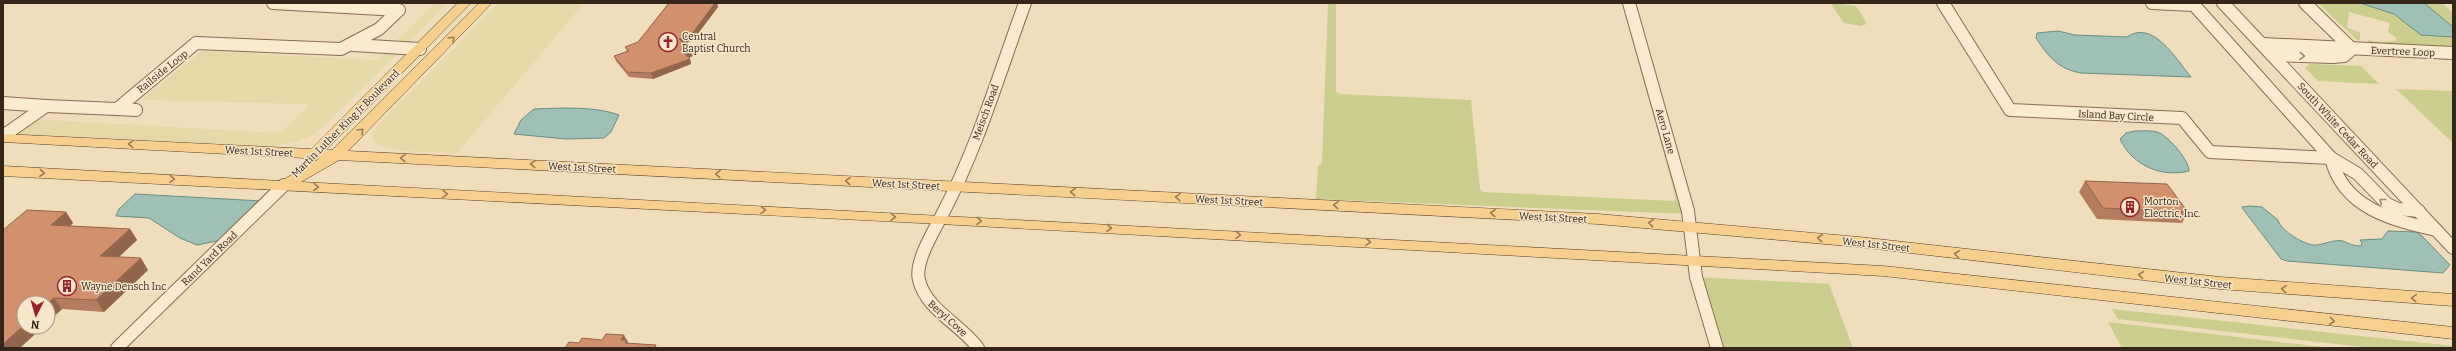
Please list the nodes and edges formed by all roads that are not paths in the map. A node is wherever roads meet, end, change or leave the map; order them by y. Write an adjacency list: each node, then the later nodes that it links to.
1 (273, 3): 11 (street, Railside Loop)
2 (465, 3): 12 (main road, Martin Luther King Jr Boulevard)
3 (486, 3): 22 (main road, Martin Luther King Jr Boulevard, one-way to 3)
4 (1025, 3): 26 (street, Meisch Road)
5 (1629, 3): 29 (street, Aero Lane)
6 (1943, 3): 23 (street, Island Bay Circle)
7 (2152, 3): 23 (street, Island Bay Circle)
8 (2223, 3): 10 (street, South White Cedar Road)
9 (2305, 3): 13 (street)
10 (2262, 44): 13 (street, Evertree Loop); 15 (street, South White Cedar Road)
11 (353, 45): 12 (street, Railside Loop); 18 (street, Railside Loop)
12 (420, 49): 21 (main road, Martin Luther King Jr Boulevard)
13 (2352, 49): 14 (street, Evertree Loop); 15 (street, Evertree Loop, one-way to 13)
14 (2453, 53)
15 (2272, 55): 27 (street, South White Cedar Road)
16 (3, 103): 17 (street)
17 (46, 106): 18 (street); 20 (street)
18 (117, 109): 19 (street)
19 (136, 110)
20 (3, 137): 21 (main road, West 1st Street, one-way to 20)
21 (314, 154): 22 (main road, West 1st Street); 25 (main road, Martin Luther King Jr Boulevard)
22 (336, 155): 25 (main road, Martin Luther King Jr Boulevard); 26 (main road, West 1st Street, one-way to 22)
23 (2331, 158): 27 (street, Island Bay Circle, one-way to 23); 30 (street, Island Bay Circle)
24 (3, 171): 25 (main road, one-way to 25)
25 (284, 185): 28 (main road, one-way to 28); 35 (street, Rand Yard Road)
26 (957, 186): 28 (street, Meisch Road); 29 (main road, West 1st Street, one-way to 26)
27 (2419, 211): 30 (street, South White Cedar Road)
28 (940, 219): 32 (main road, one-way to 32); 36 (street, Beryl Cove)
29 (1690, 226): 32 (street, Aero Lane); 33 (main road, West 1st Street, one-way to 29)
30 (2436, 230): 31 (street, South White Cedar Road)
31 (2453, 248)
32 (1694, 260): 34 (main road, one-way to 34); 37 (street, Aero Lane)
33 (2453, 300)
34 (2453, 333)
35 (117, 348)
36 (978, 348)
37 (1717, 348)

